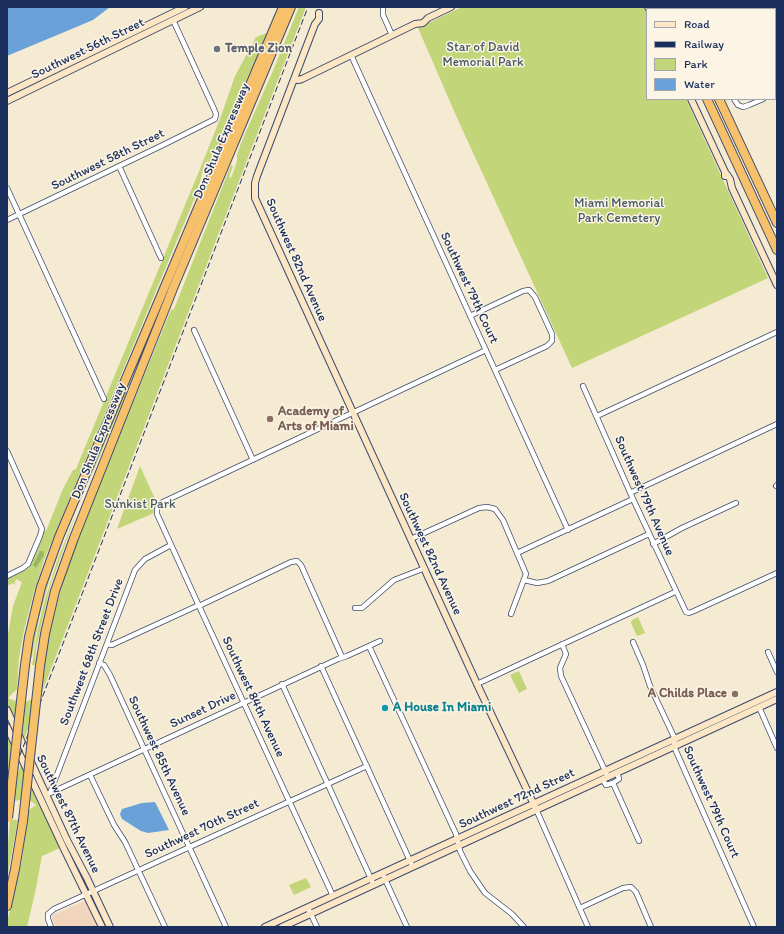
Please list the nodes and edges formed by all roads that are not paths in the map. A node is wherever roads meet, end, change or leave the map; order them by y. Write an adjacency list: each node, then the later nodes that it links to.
1 (168, 7): 9 (main road)
2 (185, 7): 9 (main road, Southwest 56th Street)
3 (200, 7): 9 (main road, Southwest 56th Street)
4 (283, 7): 93 (highway, Don Shula Expressway, bridge)
5 (291, 7): 105 (highway, Don Shula Expressway, bridge)
6 (451, 7): 10 (main road)
7 (383, 8): 10 (street)
8 (320, 10): 13 (main road)
9 (172, 17): 12 (main road, Southwest 56th Street); 23 (street, Southwest 58th Street)
10 (392, 36): 11 (main road)
11 (351, 55): 13 (main road); 31 (street, Southwest 79th Court)
12 (79, 62): 14 (main road, Southwest 56th Street); 15 (main road, Southwest 56th Street)
13 (294, 79): 38 (main road, Southwest 82nd Avenue)
14 (7, 94)
15 (7, 100)
16 (691, 100): 30 (main road)
17 (707, 100): 28 (highway)
18 (720, 100): 22 (highway)
19 (726, 100): 22 (highway)
20 (734, 100): 21 (street)
21 (761, 100)
22 (730, 121): 27 (highway)
23 (119, 166): 25 (street, Southwest 58th Street); 29 (street)
24 (7, 188): 25 (street)
25 (19, 214): 26 (street, Southwest 58th Street); 37 (street)
26 (7, 220)
27 (777, 223)
28 (777, 250)
29 (161, 258)
30 (777, 285)
31 (470, 316): 34 (street, Southwest 79th Court); 35 (street)
32 (194, 330): 42 (street)
33 (777, 332): 39 (street)
34 (486, 350): 35 (street, Southwest 79th Court); 38 (street)
35 (495, 370): 46 (street, Southwest 79th Court)
36 (583, 386): 39 (street, Southwest 79th Avenue)
37 (104, 399)
38 (353, 412): 42 (street); 48 (main road, Southwest 82nd Avenue)
39 (597, 416): 43 (street, Southwest 79th Avenue)
40 (777, 424): 43 (street)
41 (7, 451): 54 (street)
42 (253, 460): 49 (street, Southwest 84th Avenue)
43 (630, 493): 44 (street, Southwest 79th Avenue)
44 (633, 499): 46 (street); 47 (street, Southwest 79th Avenue)
45 (736, 504): 50 (street)
46 (568, 530): 51 (street)
47 (649, 534): 50 (street, Southwest 79th Avenue); 55 (street)
48 (411, 539): 51 (street); 52 (main road, Southwest 82nd Avenue)
49 (171, 544): 57 (street, Southwest 84th Avenue); 62 (street, Southwest 68th Street Drive)
50 (653, 544): 56 (street, Southwest 79th Avenue)
51 (517, 553): 55 (street)
52 (424, 568): 58 (street); 71 (main road, Southwest 82nd Avenue)
53 (777, 573): 56 (street, Southwest 79th Avenue)
54 (7, 576)
55 (524, 580): 59 (street)
56 (675, 592): 63 (street)
57 (199, 605): 62 (street); 66 (street); 74 (street, Southwest 84th Avenue)
58 (354, 608)
59 (511, 614)
60 (380, 641): 64 (street, Sunset Drive)
61 (633, 642): 78 (street, Southwest 79th Court)
62 (107, 644): 67 (street, Southwest 68th Street Drive)
63 (562, 644): 71 (street); 85 (street)
64 (370, 646): 66 (street, Sunset Drive); 96 (street)
65 (768, 652): 69 (street)
66 (342, 657): 68 (street, Sunset Drive)
67 (100, 663): 81 (street, Southwest 85th Avenue); 87 (street, Southwest 68th Street Drive)
68 (321, 666): 70 (street, Sunset Drive); 82 (street)
69 (777, 672)
70 (282, 684): 74 (street, Sunset Drive); 88 (street)
71 (478, 684): 92 (main road, Southwest 82nd Avenue)
72 (777, 692): 78 (main road, Southwest 72nd Street)
73 (777, 699): 75 (main road, Southwest 72nd Street)
74 (244, 703): 81 (street, Sunset Drive); 91 (street, Southwest 84th Avenue)
75 (759, 707): 79 (main road, Southwest 72nd Street); 80 (street)
76 (7, 710): 90 (main road, Southwest 87th Avenue)
77 (7, 727): 90 (main road, Southwest 87th Avenue)
78 (675, 739): 79 (street, Southwest 79th Court); 85 (main road, Southwest 72nd Street)
79 (674, 746): 83 (main road, Southwest 72nd Street); 120 (street, Southwest 79th Court)
80 (777, 748)
81 (144, 750): 84 (street, Sunset Drive); 97 (street, Southwest 85th Avenue)
82 (367, 766): 88 (street, Southwest 70th Street); 99 (street)
83 (617, 772): 85 (main road, Southwest 72nd Street); 86 (street)
84 (90, 775): 89 (street, Sunset Drive); 100 (street)
85 (605, 775): 86 (street); 92 (main road, Southwest 72nd Street)
86 (613, 783): 95 (street)
87 (53, 784): 89 (street); 90 (street)
88 (328, 784): 91 (street, Southwest 70th Street); 102 (street)
89 (60, 788): 90 (street, Sunset Drive)
90 (44, 793): 94 (main road, Southwest 87th Avenue); 98 (main road, Southwest 87th Avenue)
91 (288, 801): 97 (street, Southwest 70th Street); 104 (street, Southwest 84th Avenue)
92 (535, 806): 96 (main road, Southwest 72nd Street); 106 (street, Southwest 82nd Avenue)
93 (7, 820)
94 (67, 840): 98 (main road); 103 (main road, Southwest 87th Avenue)
95 (639, 841)
96 (458, 842): 99 (main road, Southwest 72nd Street); 117 (street)
97 (189, 847): 100 (street, Southwest 70th Street); 112 (street, Southwest 85th Avenue)
98 (64, 849): 103 (main road, Southwest 87th Avenue)
99 (411, 864): 101 (main road, Southwest 72nd Street)
100 (138, 871): 103 (street, Southwest 70th Street); 111 (street)
101 (384, 876): 102 (main road, Southwest 72nd Street); 116 (street)
102 (372, 881): 104 (main road, Southwest 72nd Street)
103 (90, 893): 108 (street, Southwest 70th Street); 109 (main road, Southwest 87th Avenue); 110 (main road, Southwest 87th Avenue)
104 (334, 899): 107 (main road, Southwest 72nd Street)
105 (7, 906)
106 (580, 908): 118 (street, Southwest 82nd Avenue); 119 (street)
107 (309, 911): 113 (main road, Southwest 72nd Street); 114 (main road, Southwest 72nd Street); 115 (street)
108 (52, 927)
109 (102, 927)
110 (110, 927)
111 (165, 927)
112 (226, 927)
113 (265, 927)
114 (282, 927)
115 (317, 927)
116 (406, 927)
117 (524, 927)
118 (588, 927)
119 (651, 927)
120 (754, 927)

